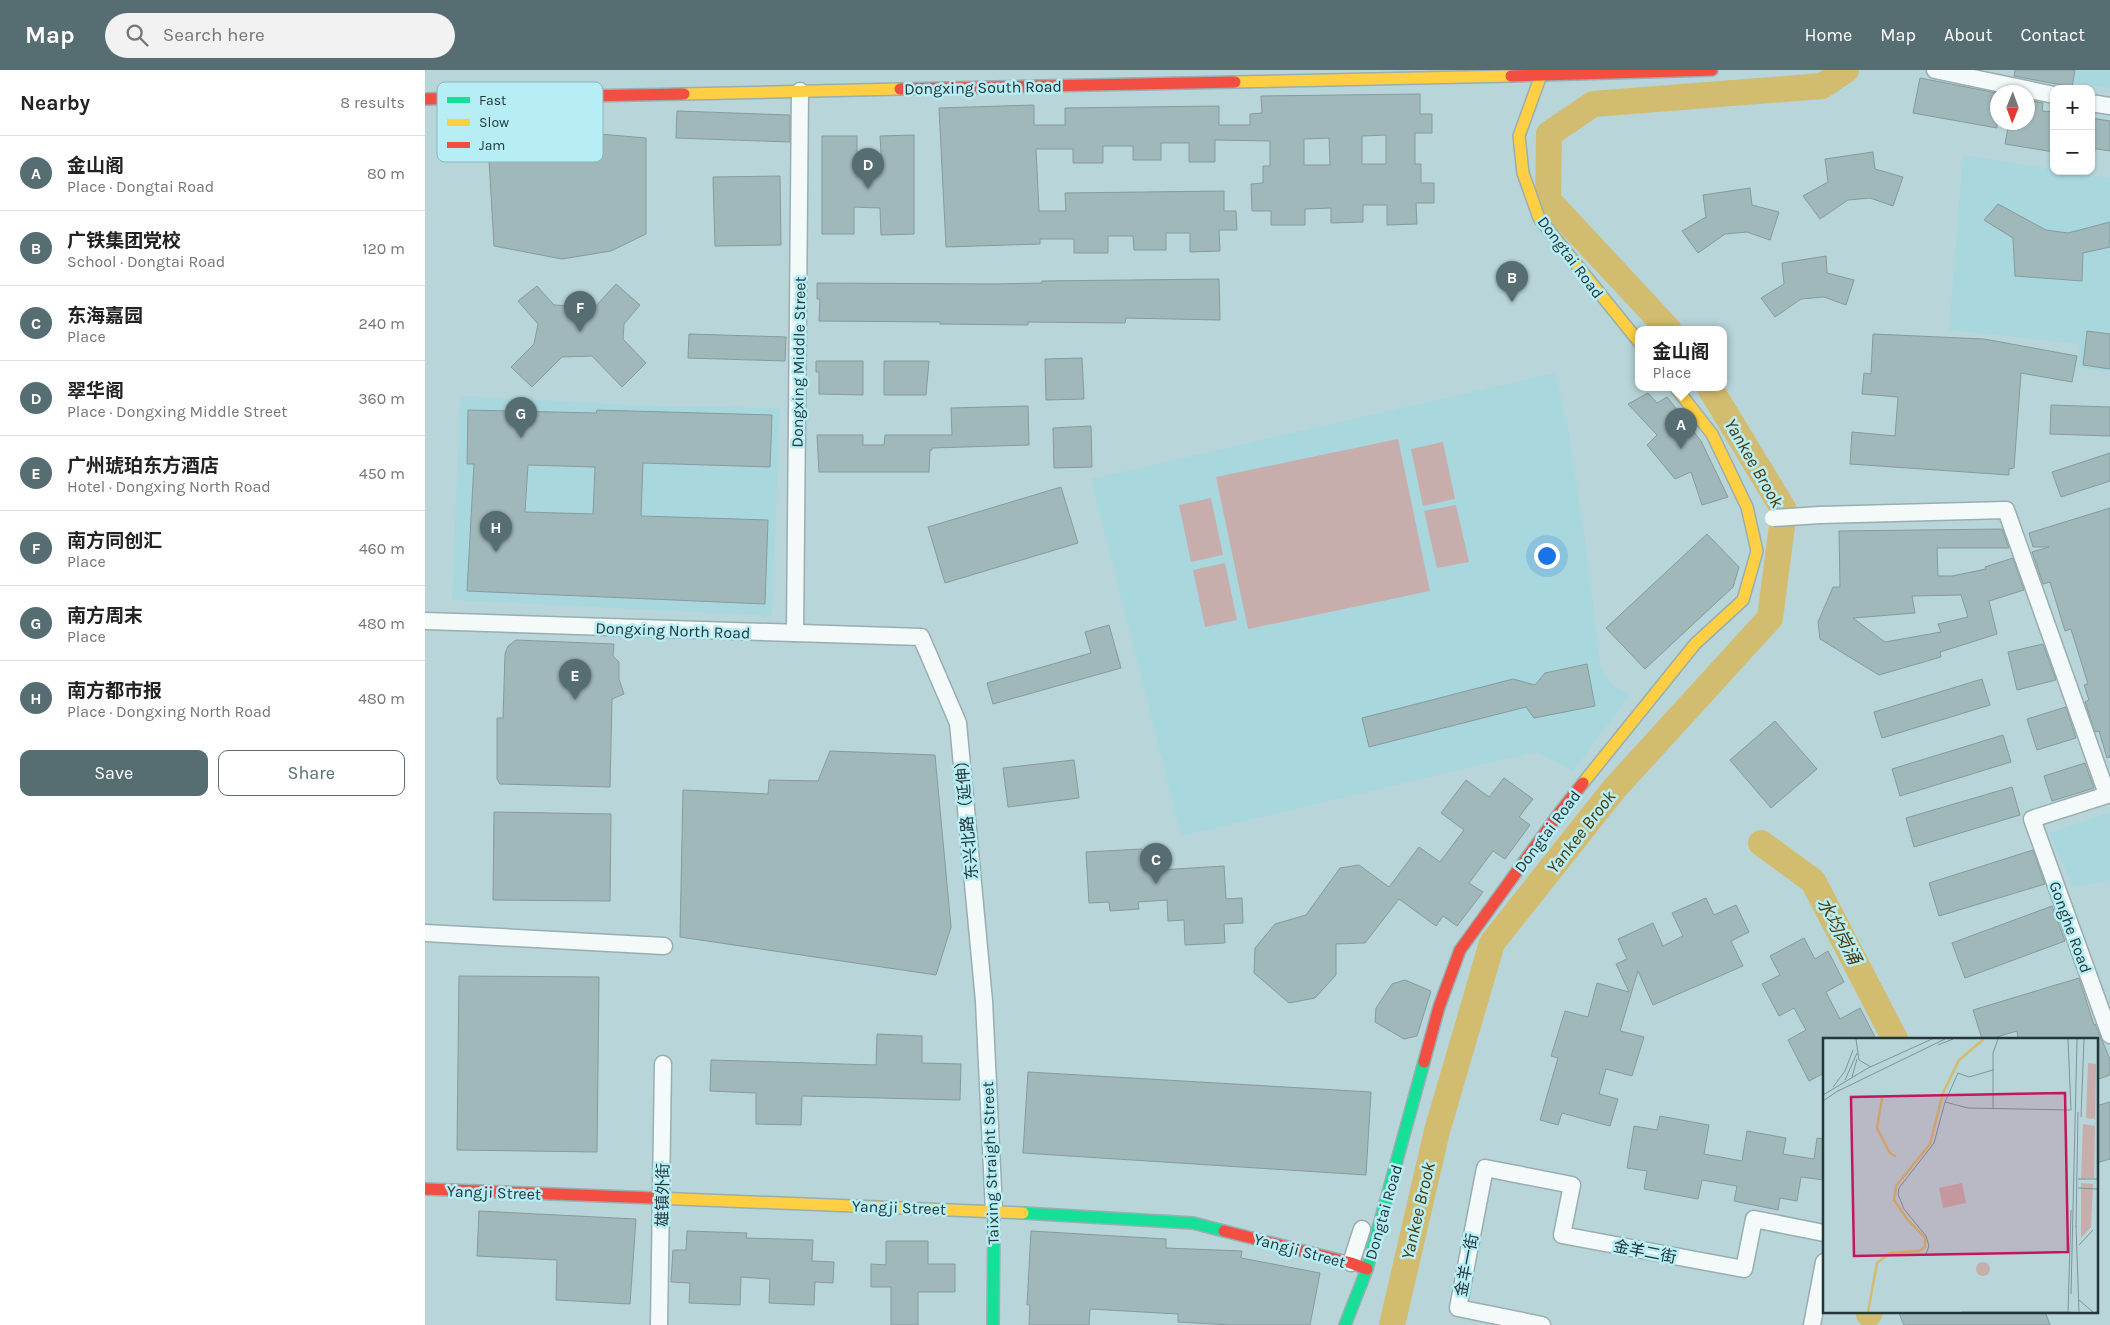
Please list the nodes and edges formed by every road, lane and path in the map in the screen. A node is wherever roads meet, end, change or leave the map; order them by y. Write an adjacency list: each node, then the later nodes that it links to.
1 (1712, 70): 3 (street, Dongxing South Road)
2 (1936, 71): 5 (street)
3 (1541, 72): 4 (street, Dongxing South Road); 9 (street, Dongtai Road)
4 (800, 92): 6 (street, Dongxing South Road); 13 (street, Dongxing Middle Street)
5 (2050, 94)
6 (603, 96)
7 (2095, 103): 8 (street)
8 (2110, 106)
9 (1635, 337)
10 (1678, 391): 11 (street, Dongtai Road)
11 (1750, 519): 15 (street, bridge); 29 (street, Dongtai Road)
12 (425, 621): 13 (street, Dongxing North Road)
13 (795, 633): 14 (street, Dongxing North Road)
14 (921, 637): 18 (street, 东兴北路（延伸）)
15 (2108, 794): 19 (street, Gonghe Road)
16 (425, 933): 17 (street)
17 (664, 946)
18 (983, 1002): 24 (street, Taixing Straight Street)
19 (2110, 1035)
20 (663, 1064): 23 (street, 雄镇外街)
21 (1485, 1168): 26 (street, 金羊二街); 33 (street, 金羊一街)
22 (425, 1189): 23 (street, Yangji Street)
23 (661, 1198): 24 (street, Yangji Street); 30 (street, 雄镇外街)
24 (994, 1211): 27 (street, Yangji Street); 31 (street, Taixing Straight Street)
25 (1362, 1229): 27 (street)
26 (1823, 1233)
27 (1351, 1263): 29 (street, Yangji Street)
28 (1823, 1267): 34 (street)
29 (1367, 1269): 32 (street, Dongtai Road)
30 (659, 1325)
31 (993, 1325)
32 (1345, 1325)
33 (1542, 1325)
34 (1812, 1325)

